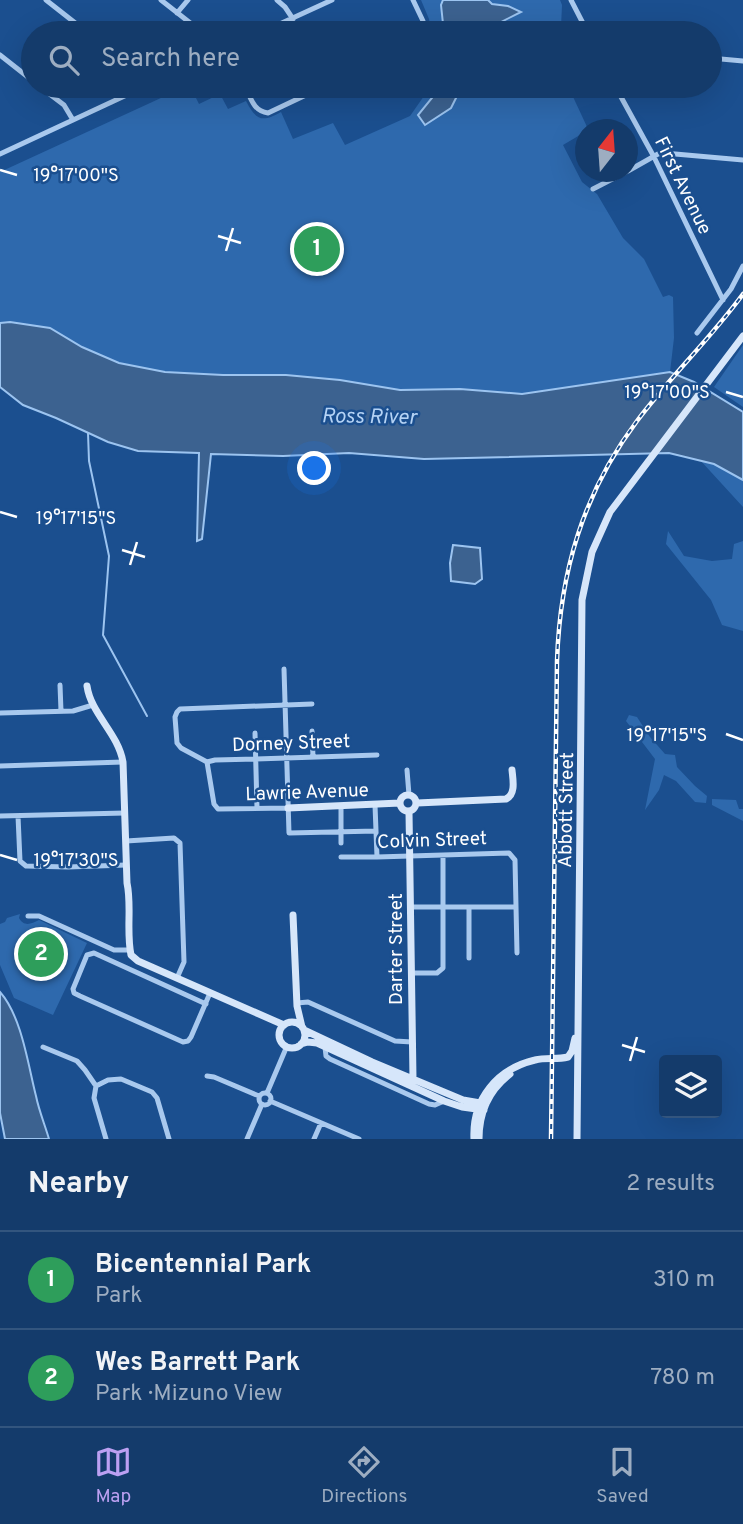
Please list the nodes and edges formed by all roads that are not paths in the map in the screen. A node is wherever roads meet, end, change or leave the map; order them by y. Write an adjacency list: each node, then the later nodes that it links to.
1 (46, 0): 10 (street)
2 (161, 0): 8 (street)
3 (188, 0): 8 (street)
4 (277, 0): 9 (street)
5 (332, 0): 9 (street)
6 (413, 0): 13 (street)
7 (571, 0): 14 (street)
8 (177, 13): 11 (street)
9 (293, 19): 12 (street)
10 (73, 21)
11 (187, 21)
12 (288, 21)
13 (423, 21)
14 (581, 21)
15 (0, 55): 18 (street)
16 (722, 59): 17 (street)
17 (743, 61)
18 (21, 72)
19 (55, 98): 24 (street)
20 (120, 98): 24 (street)
21 (251, 98): 22 (street)
22 (300, 98)
23 (622, 98): 26 (street, First Avenue)
24 (73, 120): 25 (street)
25 (1, 152)
26 (654, 157): 27 (street); 28 (street); 32 (street, First Avenue)
27 (743, 160)
28 (638, 165)
29 (606, 182): 30 (street)
30 (593, 189)
31 (743, 266): 32 (street)
32 (723, 300): 33 (street)
33 (697, 333)
34 (743, 336): 91 (street, Abbott Street)
35 (284, 669): 40 (street)
36 (60, 685): 41 (street)
37 (87, 686): 39 (street)
38 (312, 704): 40 (street)
39 (93, 705): 41 (street); 49 (street)
40 (285, 705): 47 (street); 50 (street)
41 (61, 711): 42 (street)
42 (0, 713)
43 (312, 731): 46 (street)
44 (255, 733): 48 (street)
45 (377, 755): 46 (street, Dorney Street)
46 (313, 757): 47 (street, Dorney Street)
47 (286, 758): 48 (street, Dorney Street); 59 (street)
48 (256, 759): 50 (street, Dorney Street); 60 (street)
49 (123, 762): 51 (street); 62 (street)
50 (206, 762): 60 (street, Lawrie Avenue)
51 (0, 766)
52 (407, 770): 54 (street)
53 (512, 770): 56 (street)
54 (409, 795): 55 (street); 56 (street)
55 (400, 803): 57 (street, Lawrie Avenue); 61 (street)
56 (416, 803): 61 (street)
57 (375, 805): 58 (street, Lawrie Avenue); 66 (street)
58 (341, 806): 59 (street, Lawrie Avenue); 65 (street)
59 (288, 807): 60 (street, Lawrie Avenue); 65 (street)
60 (257, 808)
61 (409, 812): 70 (street, Darter Street)
62 (125, 813): 64 (street); 67 (street)
63 (0, 816): 64 (street)
64 (18, 816): 73 (street)
65 (342, 831): 66 (street); 68 (street)
66 (376, 831): 72 (street)
67 (126, 841): 73 (street); 84 (street)
68 (341, 844)
69 (443, 855): 70 (street, Colvin Street); 75 (street); 77 (street, Colvin Street)
70 (410, 856): 72 (street, Colvin Street); 74 (street, Darter Street)
71 (341, 857): 72 (street, Colvin Street)
72 (377, 857)
73 (126, 865): 80 (street)
74 (411, 907): 75 (street); 83 (street, Darter Street)
75 (444, 907): 76 (street); 83 (street)
76 (469, 907): 77 (street); 82 (street)
77 (516, 907): 81 (street)
78 (293, 915): 87 (street)
79 (28, 916): 80 (street)
80 (130, 950): 84 (street)
81 (517, 953)
82 (469, 958)
83 (412, 973): 93 (street, Darter Street)
84 (177, 978): 85 (street)
85 (210, 993): 86 (street); 88 (street)
86 (206, 1004): 86 (street)
87 (297, 1004): 89 (street); 90 (street); 93 (street)
88 (268, 1019): 89 (street); 92 (street)
89 (287, 1024): 90 (street); 92 (street)
90 (303, 1028): 94 (street); 100 (street)
91 (578, 1028): 98 (street, Abbott Street); 108 (street)
92 (280, 1033): 95 (street)
93 (412, 1042): 100 (street, Darter Street)
94 (301, 1044): 95 (street); 97 (street)
95 (287, 1046): 102 (street)
96 (43, 1047): 101 (street)
97 (325, 1047): 100 (street); 105 (street)
98 (579, 1063): 108 (street); 117 (street, Abbott Street)
99 (207, 1076): 103 (street)
100 (411, 1082): 105 (street); 108 (street)
101 (96, 1086): 110 (street); 111 (street)
102 (267, 1093): 103 (street); 104 (street)
103 (260, 1096): 106 (street)
104 (270, 1101): 106 (street); 109 (street)
105 (444, 1101): 107 (street)
106 (262, 1104): 112 (street)
107 (462, 1107): 108 (street); 115 (street)
108 (482, 1107): 115 (street); 116 (street)
109 (321, 1123): 113 (street); 114 (street)
110 (106, 1139)
111 (169, 1139)
112 (247, 1139)
113 (314, 1139)
114 (359, 1139)
115 (473, 1139)
116 (480, 1139)
117 (577, 1139)

